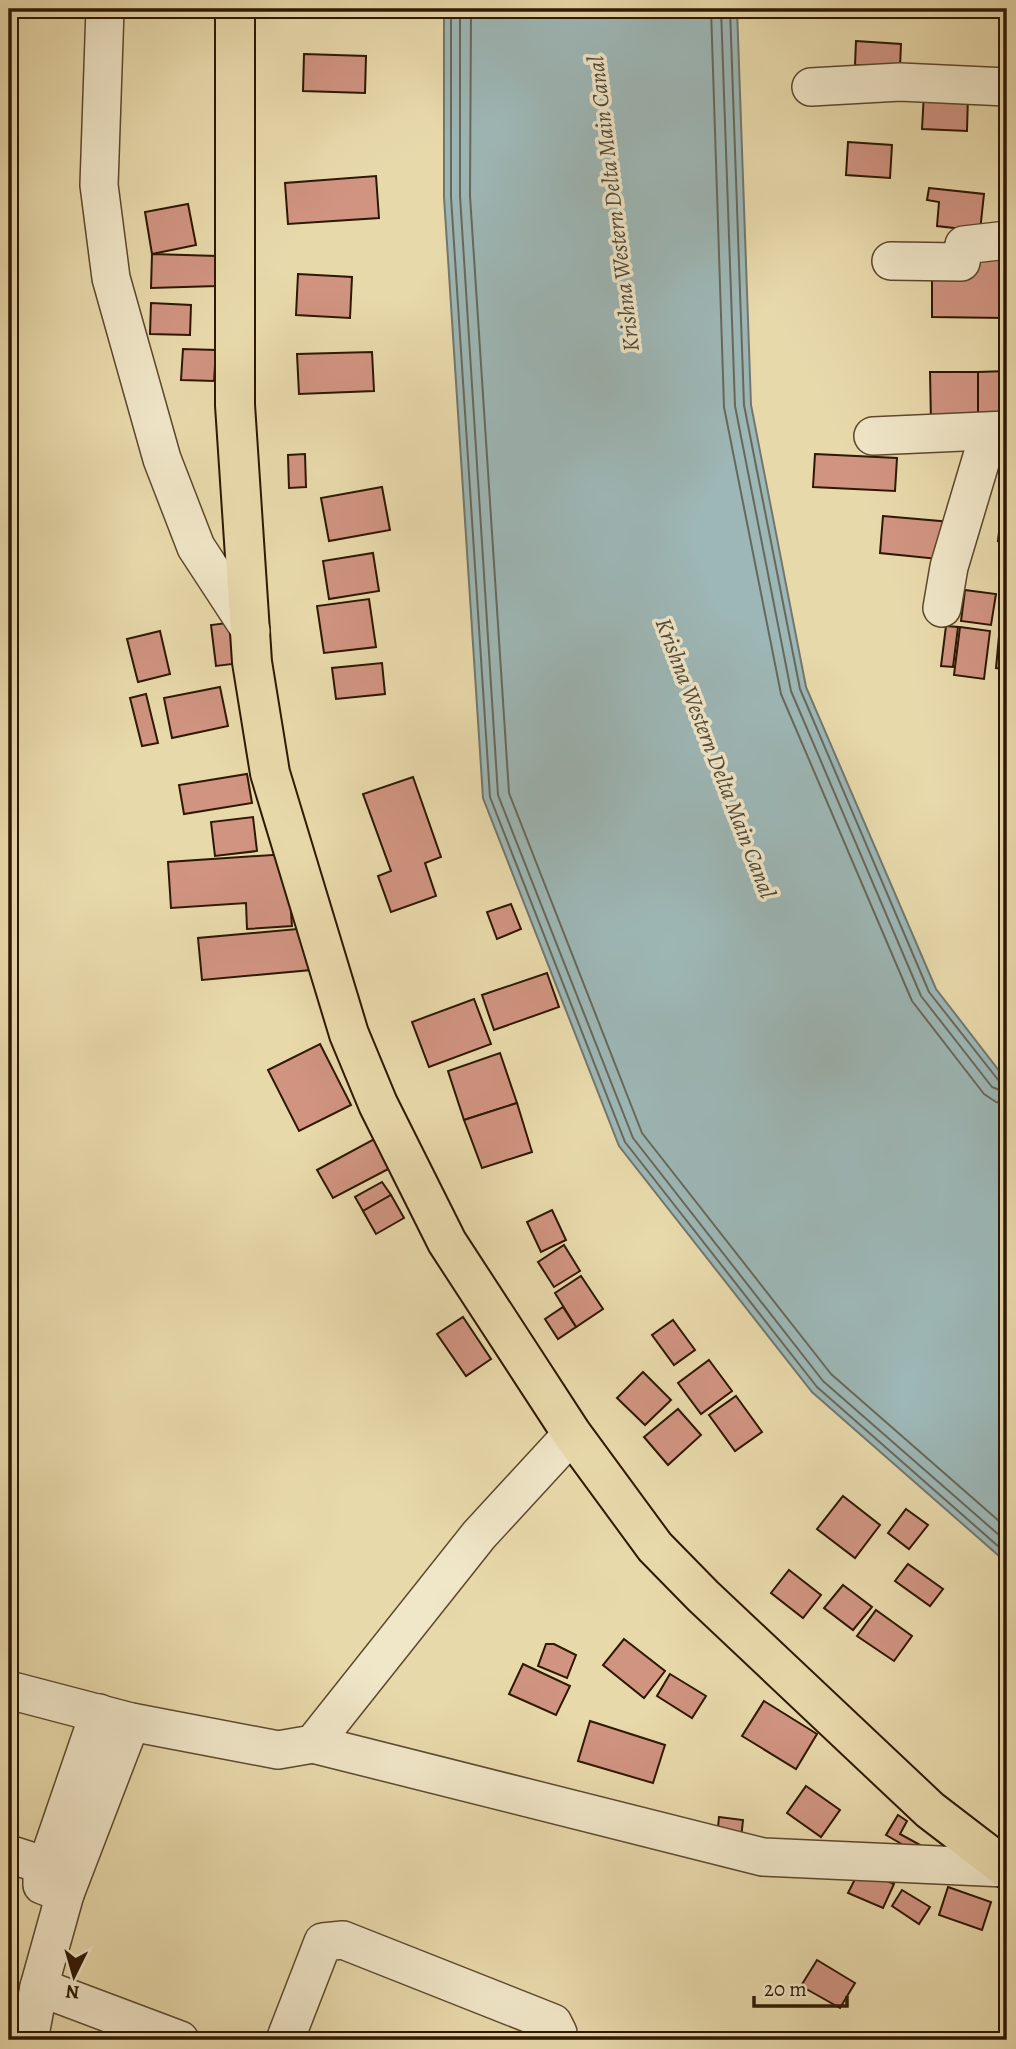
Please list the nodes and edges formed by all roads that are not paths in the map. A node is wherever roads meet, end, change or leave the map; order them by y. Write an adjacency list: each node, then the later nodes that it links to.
1 (105, 9): 10 (street)
2 (235, 9): 10 (main road)
3 (811, 87): 4 (street)
4 (1007, 87)
5 (1007, 240): 6 (street)
6 (891, 261)
7 (998, 431): 8 (street); 9 (street)
8 (873, 436)
9 (942, 608)
10 (251, 631): 11 (main road)
11 (572, 1434): 14 (street); 16 (main road)
12 (9, 1690): 13 (street)
13 (115, 1717): 14 (street); 17 (street)
14 (313, 1744): 16 (street)
15 (9, 1854): 17 (street)
16 (1006, 1869)
17 (56, 1880): 18 (street)
18 (39, 1987): 19 (street); 20 (street)
19 (29, 2040)
20 (180, 2040)
21 (285, 2040): 22 (street)
22 (557, 2040)

